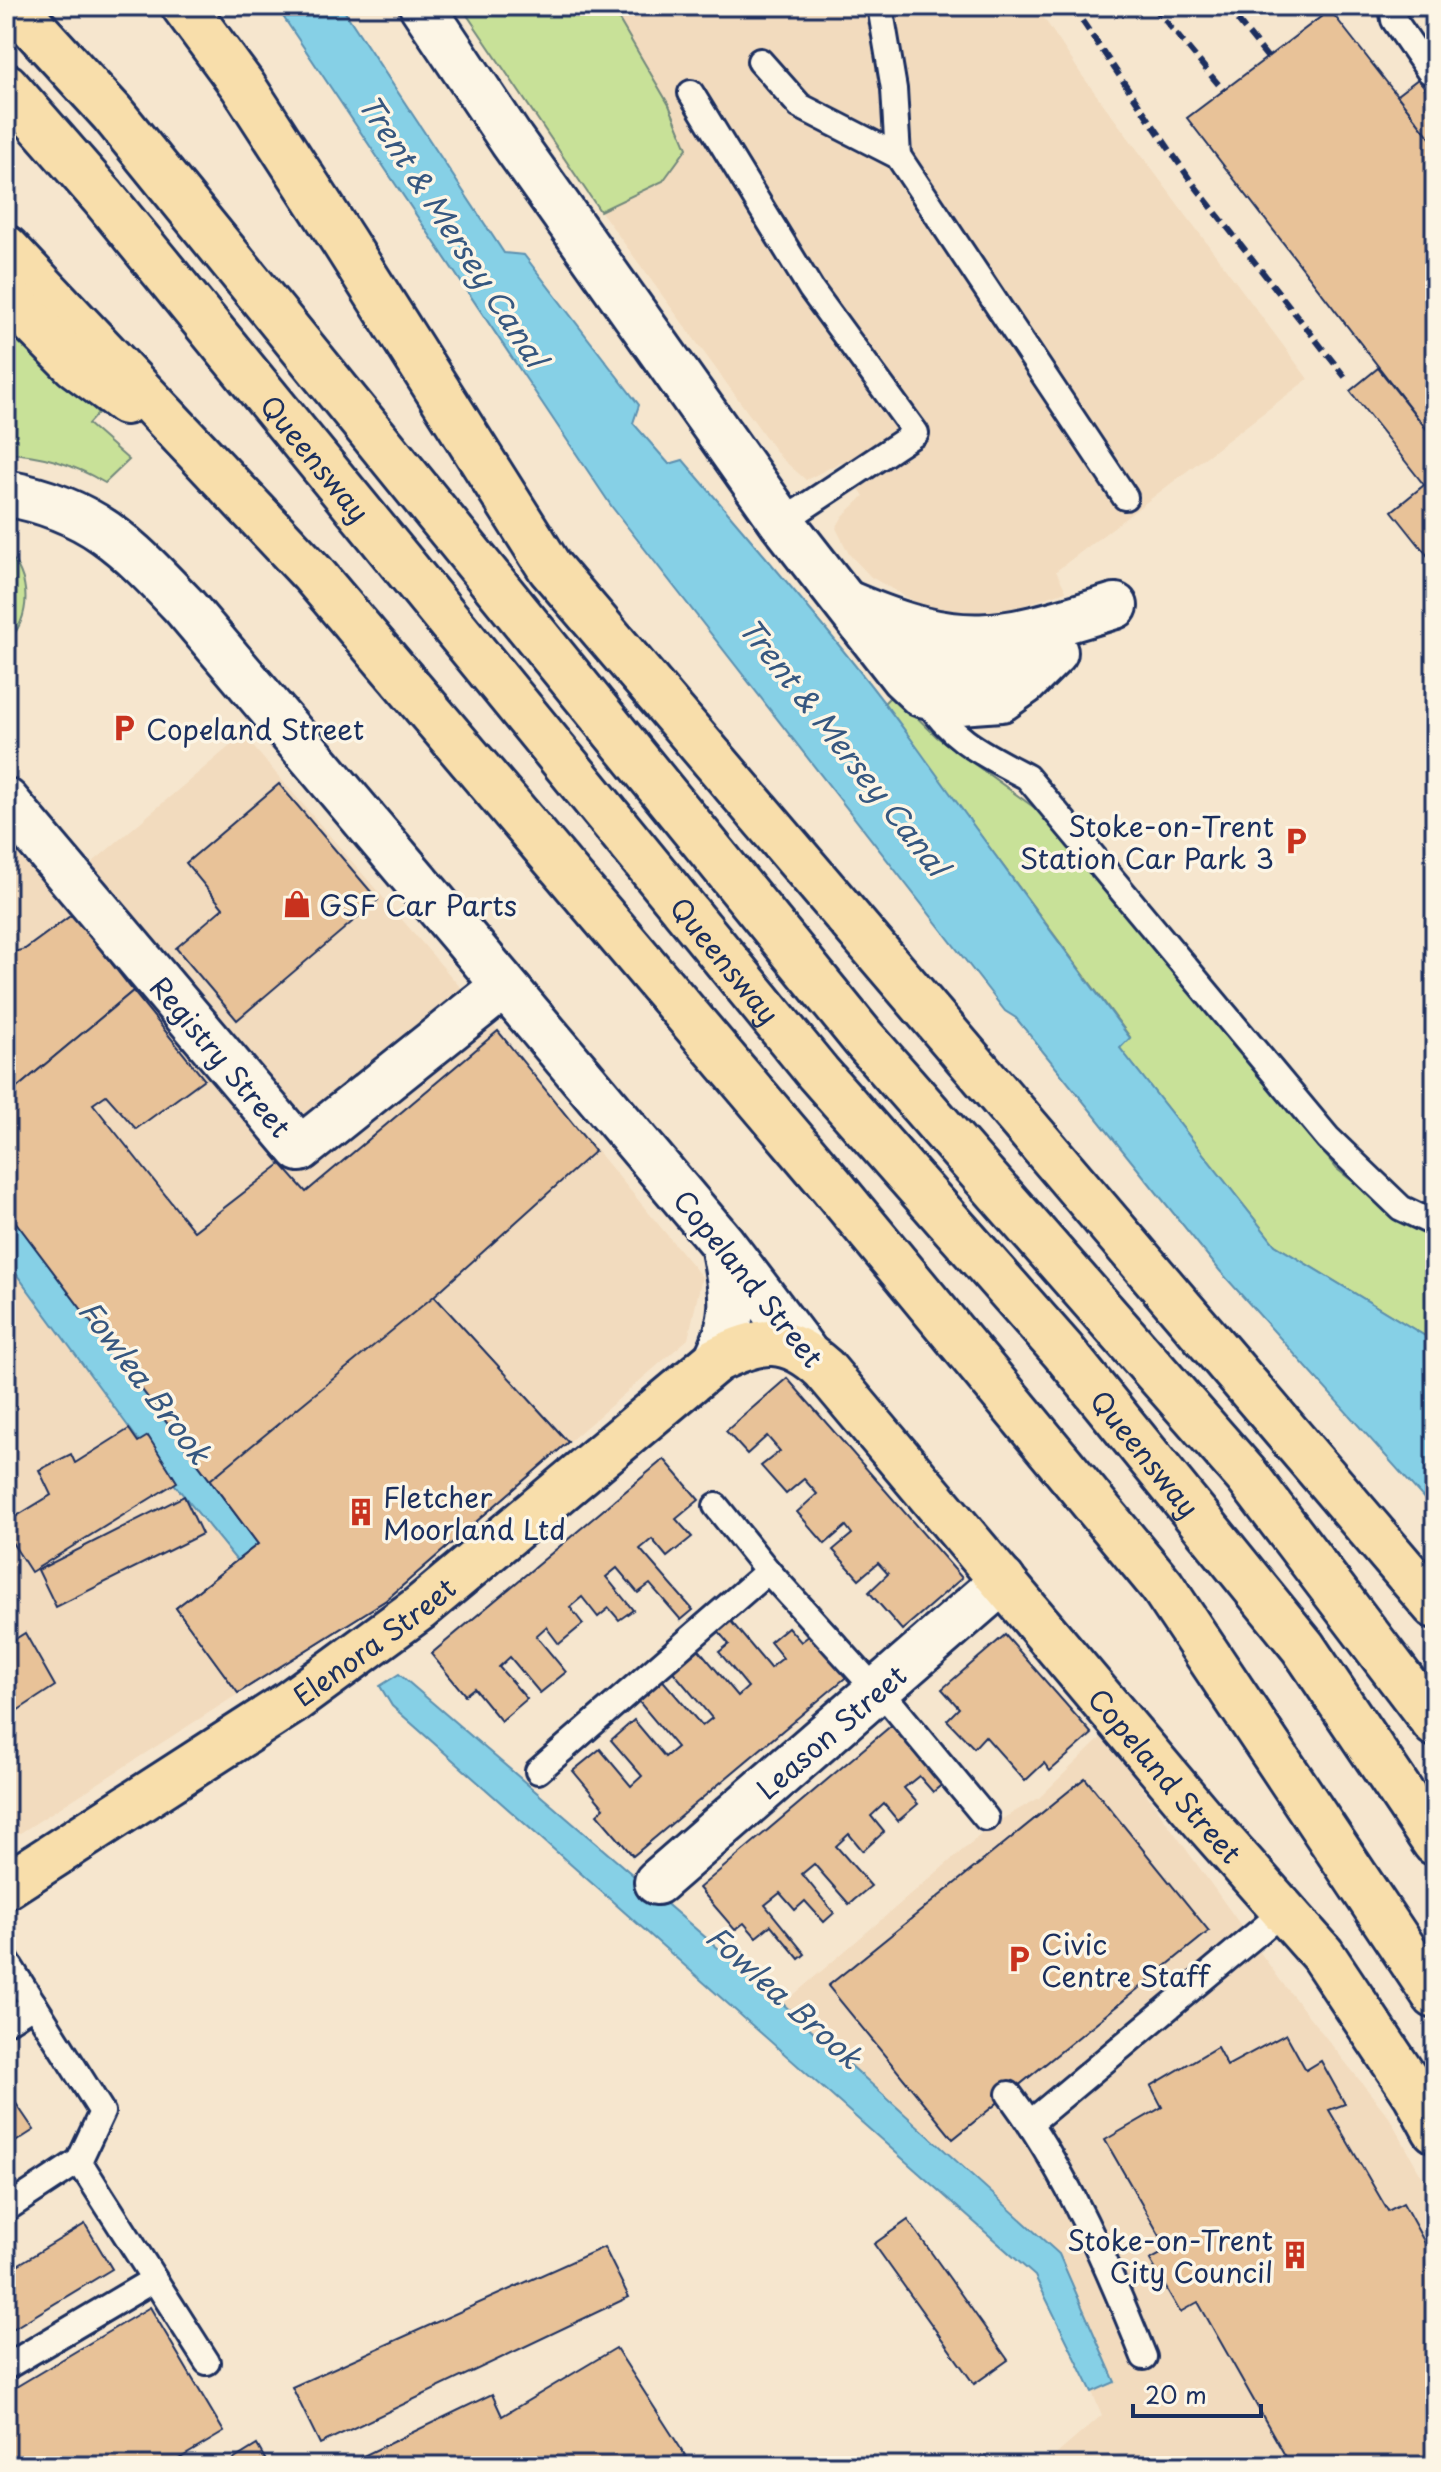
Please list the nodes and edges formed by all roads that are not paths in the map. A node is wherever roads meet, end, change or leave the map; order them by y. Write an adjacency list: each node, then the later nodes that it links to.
1 (14, 6): 33 (main road, Queensway)
2 (184, 6): 30 (main road)
3 (422, 6): 16 (street)
4 (880, 6): 10 (lane)
5 (1392, 6): 7 (lane)
6 (760, 61): 10 (lane)
7 (1429, 71)
8 (6, 86): 32 (main road, Queensway)
9 (691, 93): 16 (lane)
10 (898, 156): 15 (lane)
11 (6, 248): 13 (main road)
12 (6, 295): 13 (main road)
13 (226, 478): 42 (main road)
14 (6, 493): 22 (street, Copeland Street)
15 (1125, 497)
16 (782, 522): 17 (street)
17 (847, 604): 18 (street); 19 (street)
18 (1115, 606)
19 (881, 650): 20 (street); 20 (street)
20 (921, 694): 23 (lane)
21 (6, 801): 22 (street, Registry Street)
22 (504, 986): 24 (street, Copeland Street)
23 (1435, 1224)
24 (723, 1244): 25 (street, Copeland Street); 26 (street, Elenora Street)
25 (804, 1351): 26 (main road, Elenora Street); 29 (main road, Copeland Street)
26 (716, 1360): 39 (main road, Elenora Street)
27 (716, 1506): 28 (lane)
28 (768, 1571): 31 (lane); 34 (lane)
29 (1003, 1581): 31 (street, Leason Street); 40 (main road, Copeland Street)
30 (1435, 1606)
31 (877, 1689): 35 (lane); 38 (street, Leason Street)
32 (1349, 1716): 36 (main road, Queensway); 37 (main road)
33 (1435, 1724)
34 (538, 1771)
35 (986, 1818)
36 (1435, 1843)
37 (1435, 1872)
38 (657, 1882)
39 (6, 1886)
40 (1284, 1911): 46 (main road, Copeland Street); 47 (lane)
41 (6, 1960): 43 (lane)
42 (1435, 1996)
43 (34, 2004): 44 (lane); 48 (lane)
44 (6, 2022)
45 (1009, 2094): 47 (lane)
46 (1429, 2116)
47 (1030, 2123): 51 (lane)
48 (79, 2161): 49 (lane); 50 (lane)
49 (6, 2209)
50 (153, 2280): 52 (lane); 53 (lane)
51 (1144, 2357)
52 (207, 2362)
53 (6, 2367)

